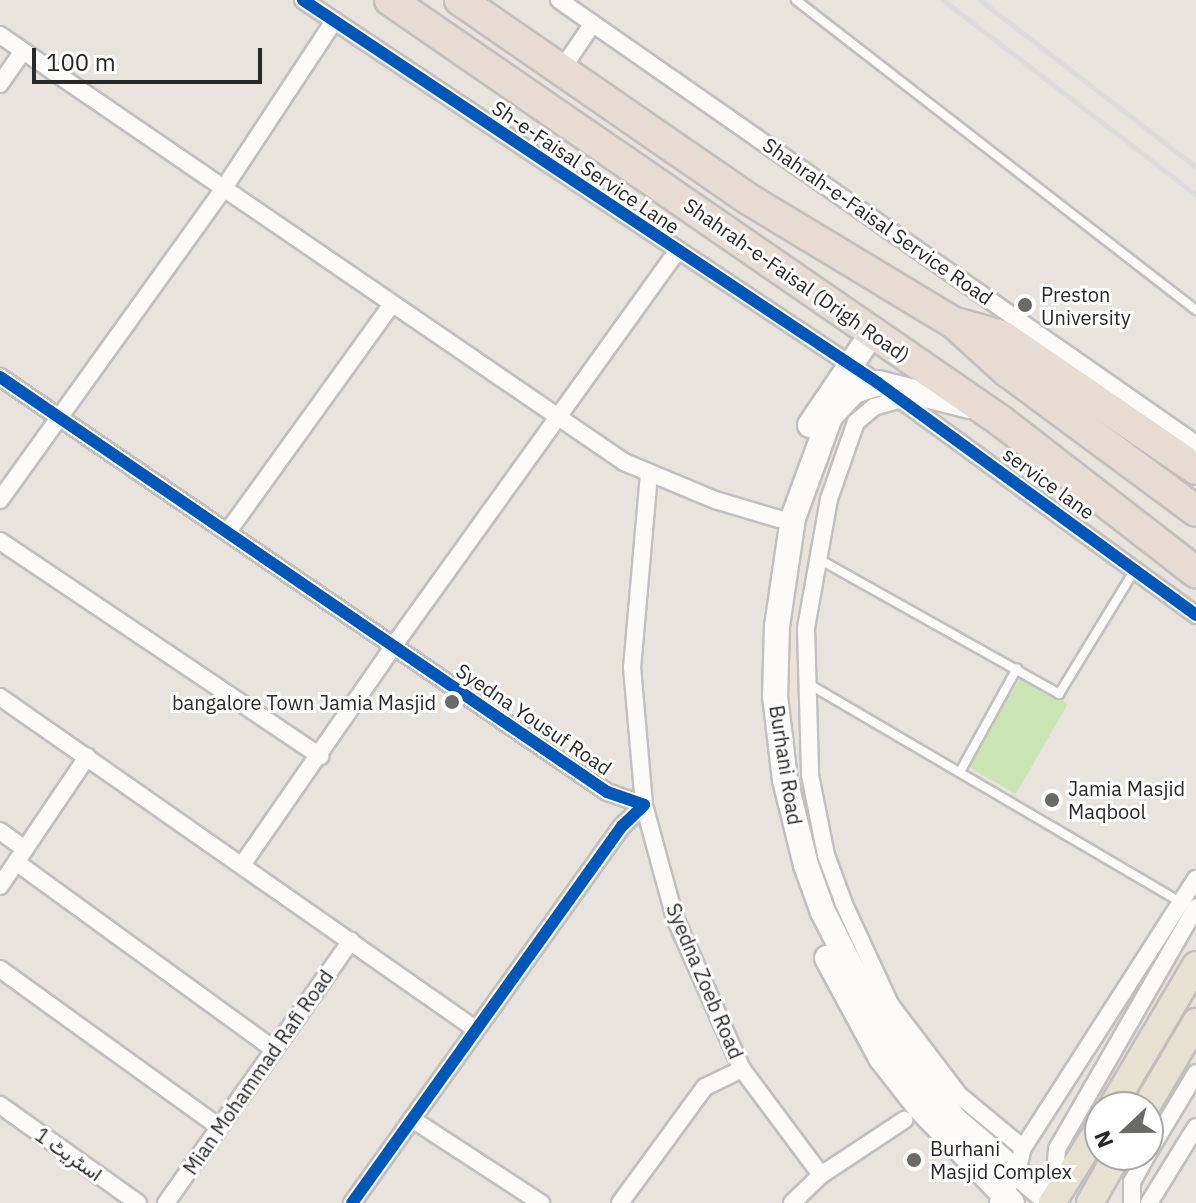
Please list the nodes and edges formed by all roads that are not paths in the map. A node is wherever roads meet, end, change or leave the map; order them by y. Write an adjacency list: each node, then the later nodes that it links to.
1 (303, 0): 6 (street, Sh-e-Faisal Service Lane)
2 (390, 0): 17 (highway, Shahrah-e-Faisal (Drigh Road))
3 (460, 0): 10 (highway, Shahrah-e-Faisal (Drigh Road))
4 (559, 0): 7 (street, Shahrah-e-Faisal Service Road)
5 (796, 0): 15 (lane)
6 (334, 21): 12 (street); 13 (street, Sh-e-Faisal Service Lane)
7 (593, 23): 10 (street); 25 (street, Shahrah-e-Faisal Service Road)
8 (0, 35): 9 (street)
9 (23, 51): 11 (street); 12 (street)
10 (562, 69): 16 (highway, Shahrah-e-Faisal (Drigh Road))
11 (0, 84)
12 (222, 191): 14 (street); 23 (street)
13 (677, 252): 18 (street, Sh-e-Faisal Service Lane); 24 (street)
14 (391, 305): 24 (street); 31 (street)
15 (1196, 310)
16 (954, 323): 26 (highway); 29 (highway, Shahrah-e-Faisal (Drigh Road))
17 (873, 332): 18 (street); 22 (highway, Shahrah-e-Faisal (Drigh Road))
18 (848, 366): 20 (street, Sh-e-Faisal Service Lane); 30 (street)
19 (0, 377): 23 (street, Syedna Yousuf Road)
20 (878, 383): 21 (street, service lane); 22 (street); 72 (street, Burhani Road)
21 (898, 400): 33 (street); 34 (street, service lane)
22 (984, 410): 35 (highway, Shahrah-e-Faisal (Drigh Road))
23 (57, 418): 28 (street); 31 (street, Syedna Yousuf Road)
24 (558, 420): 27 (street); 37 (street)
25 (1196, 444)
26 (1196, 469)
27 (649, 474): 30 (street); 44 (street, Syedna Zoeb Road)
28 (0, 500)
29 (1196, 511)
30 (779, 519): 72 (street)
31 (229, 530): 37 (street, Syedna Yousuf Road)
32 (0, 541): 41 (street)
33 (816, 558): 38 (lane); 39 (street)
34 (1135, 569): 36 (street, service lane); 38 (lane)
35 (1196, 572)
36 (1196, 615)
37 (392, 648): 41 (street); 44 (street, Syedna Yousuf Road)
38 (1017, 668): 43 (lane)
39 (804, 682): 43 (lane); 67 (street)
40 (0, 697): 42 (street)
41 (320, 756): 47 (street)
42 (87, 757): 46 (street); 47 (street)
43 (961, 770): 50 (lane)
44 (644, 805): 55 (street); 57 (street, Syedna Zoeb Road)
45 (0, 831): 46 (street)
46 (21, 856): 49 (street); 56 (street)
47 (242, 865): 51 (street)
48 (1196, 879): 50 (street)
49 (0, 886)
50 (1189, 906): 67 (street); 80 (street)
51 (351, 941): 55 (street); 56 (street, Mian Mohammad Rafi Road)
52 (1196, 965): 59 (main road)
53 (0, 969): 64 (street)
54 (1196, 1022): 60 (main road)
55 (474, 1028): 62 (street)
56 (272, 1048): 64 (street, Mian Mohammad Rafi Road)
57 (742, 1069): 71 (street, Syedna Zoeb Road); 78 (street)
58 (1196, 1073): 65 (street)
59 (1121, 1091)
60 (1155, 1091)
61 (0, 1105): 74 (street, اسٹریٹ 1)
62 (412, 1119): 76 (street); 77 (street)
63 (904, 1120): 71 (street)
64 (218, 1126): 75 (street, Mian Mohammad Rafi Road)
65 (1164, 1126)
66 (1196, 1127): 82 (street)
67 (1023, 1148): 72 (street)
68 (1084, 1154): 80 (main road)
69 (1108, 1171): 81 (main road)
70 (1141, 1171): 73 (street)
71 (821, 1175): 79 (street)
72 (1008, 1193): 80 (street, Burhani Road)
73 (1131, 1198)
74 (138, 1203)
75 (166, 1203)
76 (352, 1203)
77 (541, 1203)
78 (620, 1203)
79 (792, 1203)
80 (1052, 1203)
81 (1091, 1203)
82 (1149, 1203)

